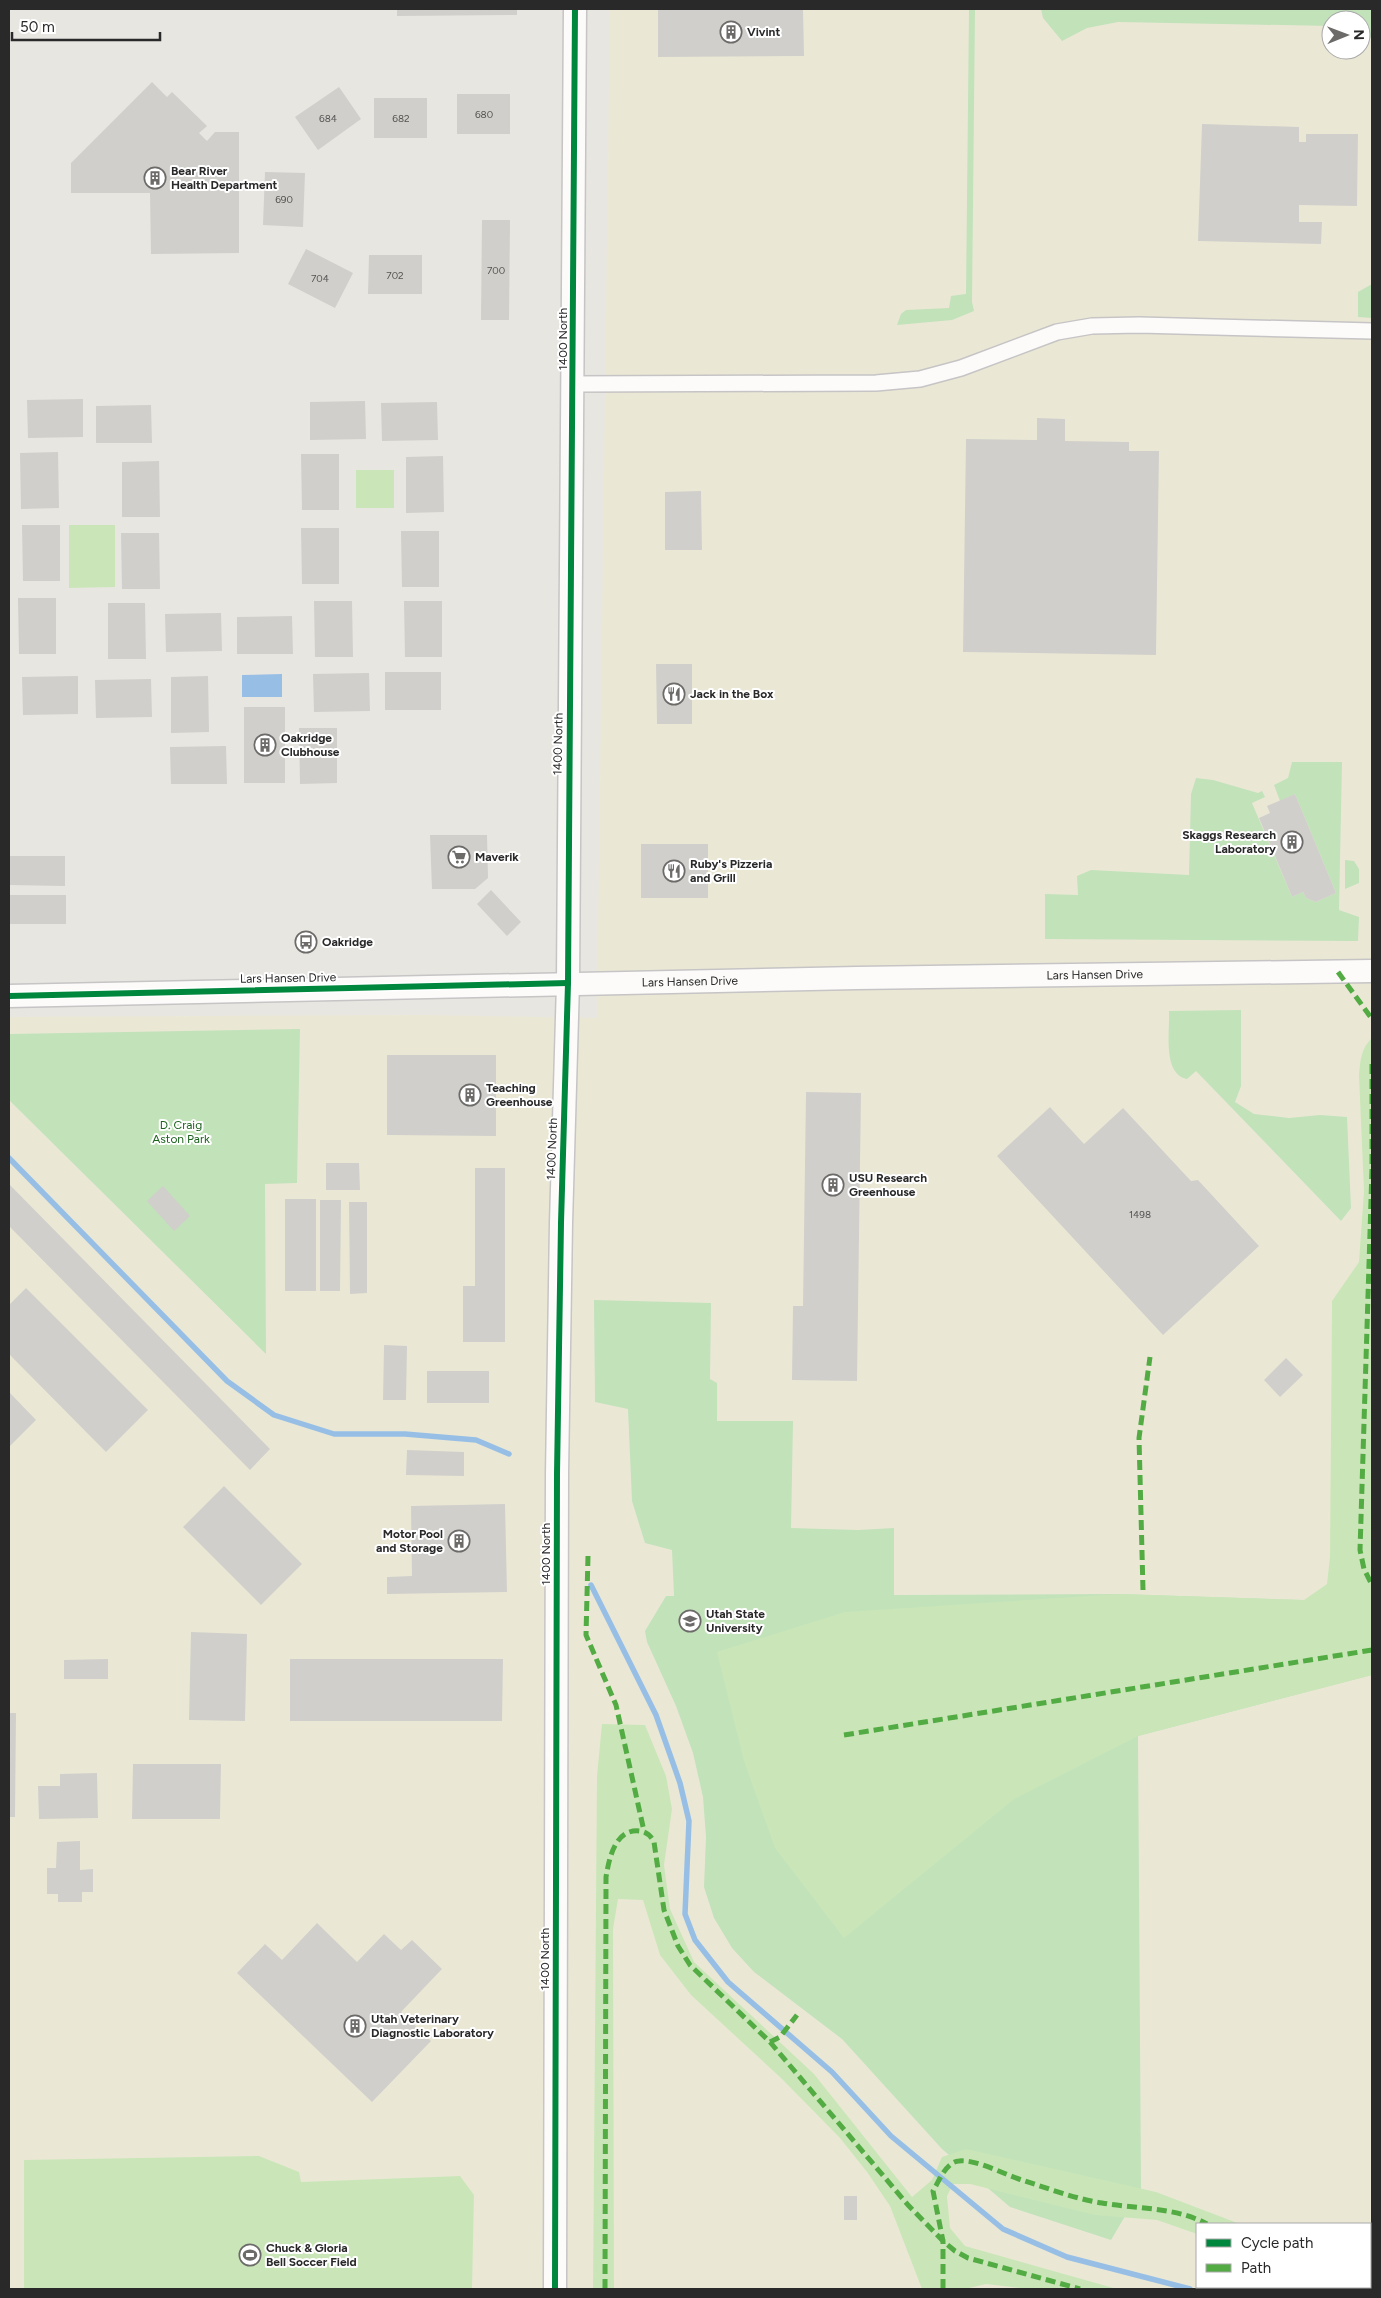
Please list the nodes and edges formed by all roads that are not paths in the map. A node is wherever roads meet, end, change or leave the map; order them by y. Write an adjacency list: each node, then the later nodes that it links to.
1 (575, 9): 3 (main road, 1400 North)
2 (1372, 331): 3 (street)
3 (574, 384): 5 (main road, 1400 North)
4 (1372, 971): 5 (main road, Lars Hansen Drive)
5 (568, 983): 6 (main road, Lars Hansen Drive); 7 (main road, 1400 North)
6 (9, 996)
7 (556, 2289)

